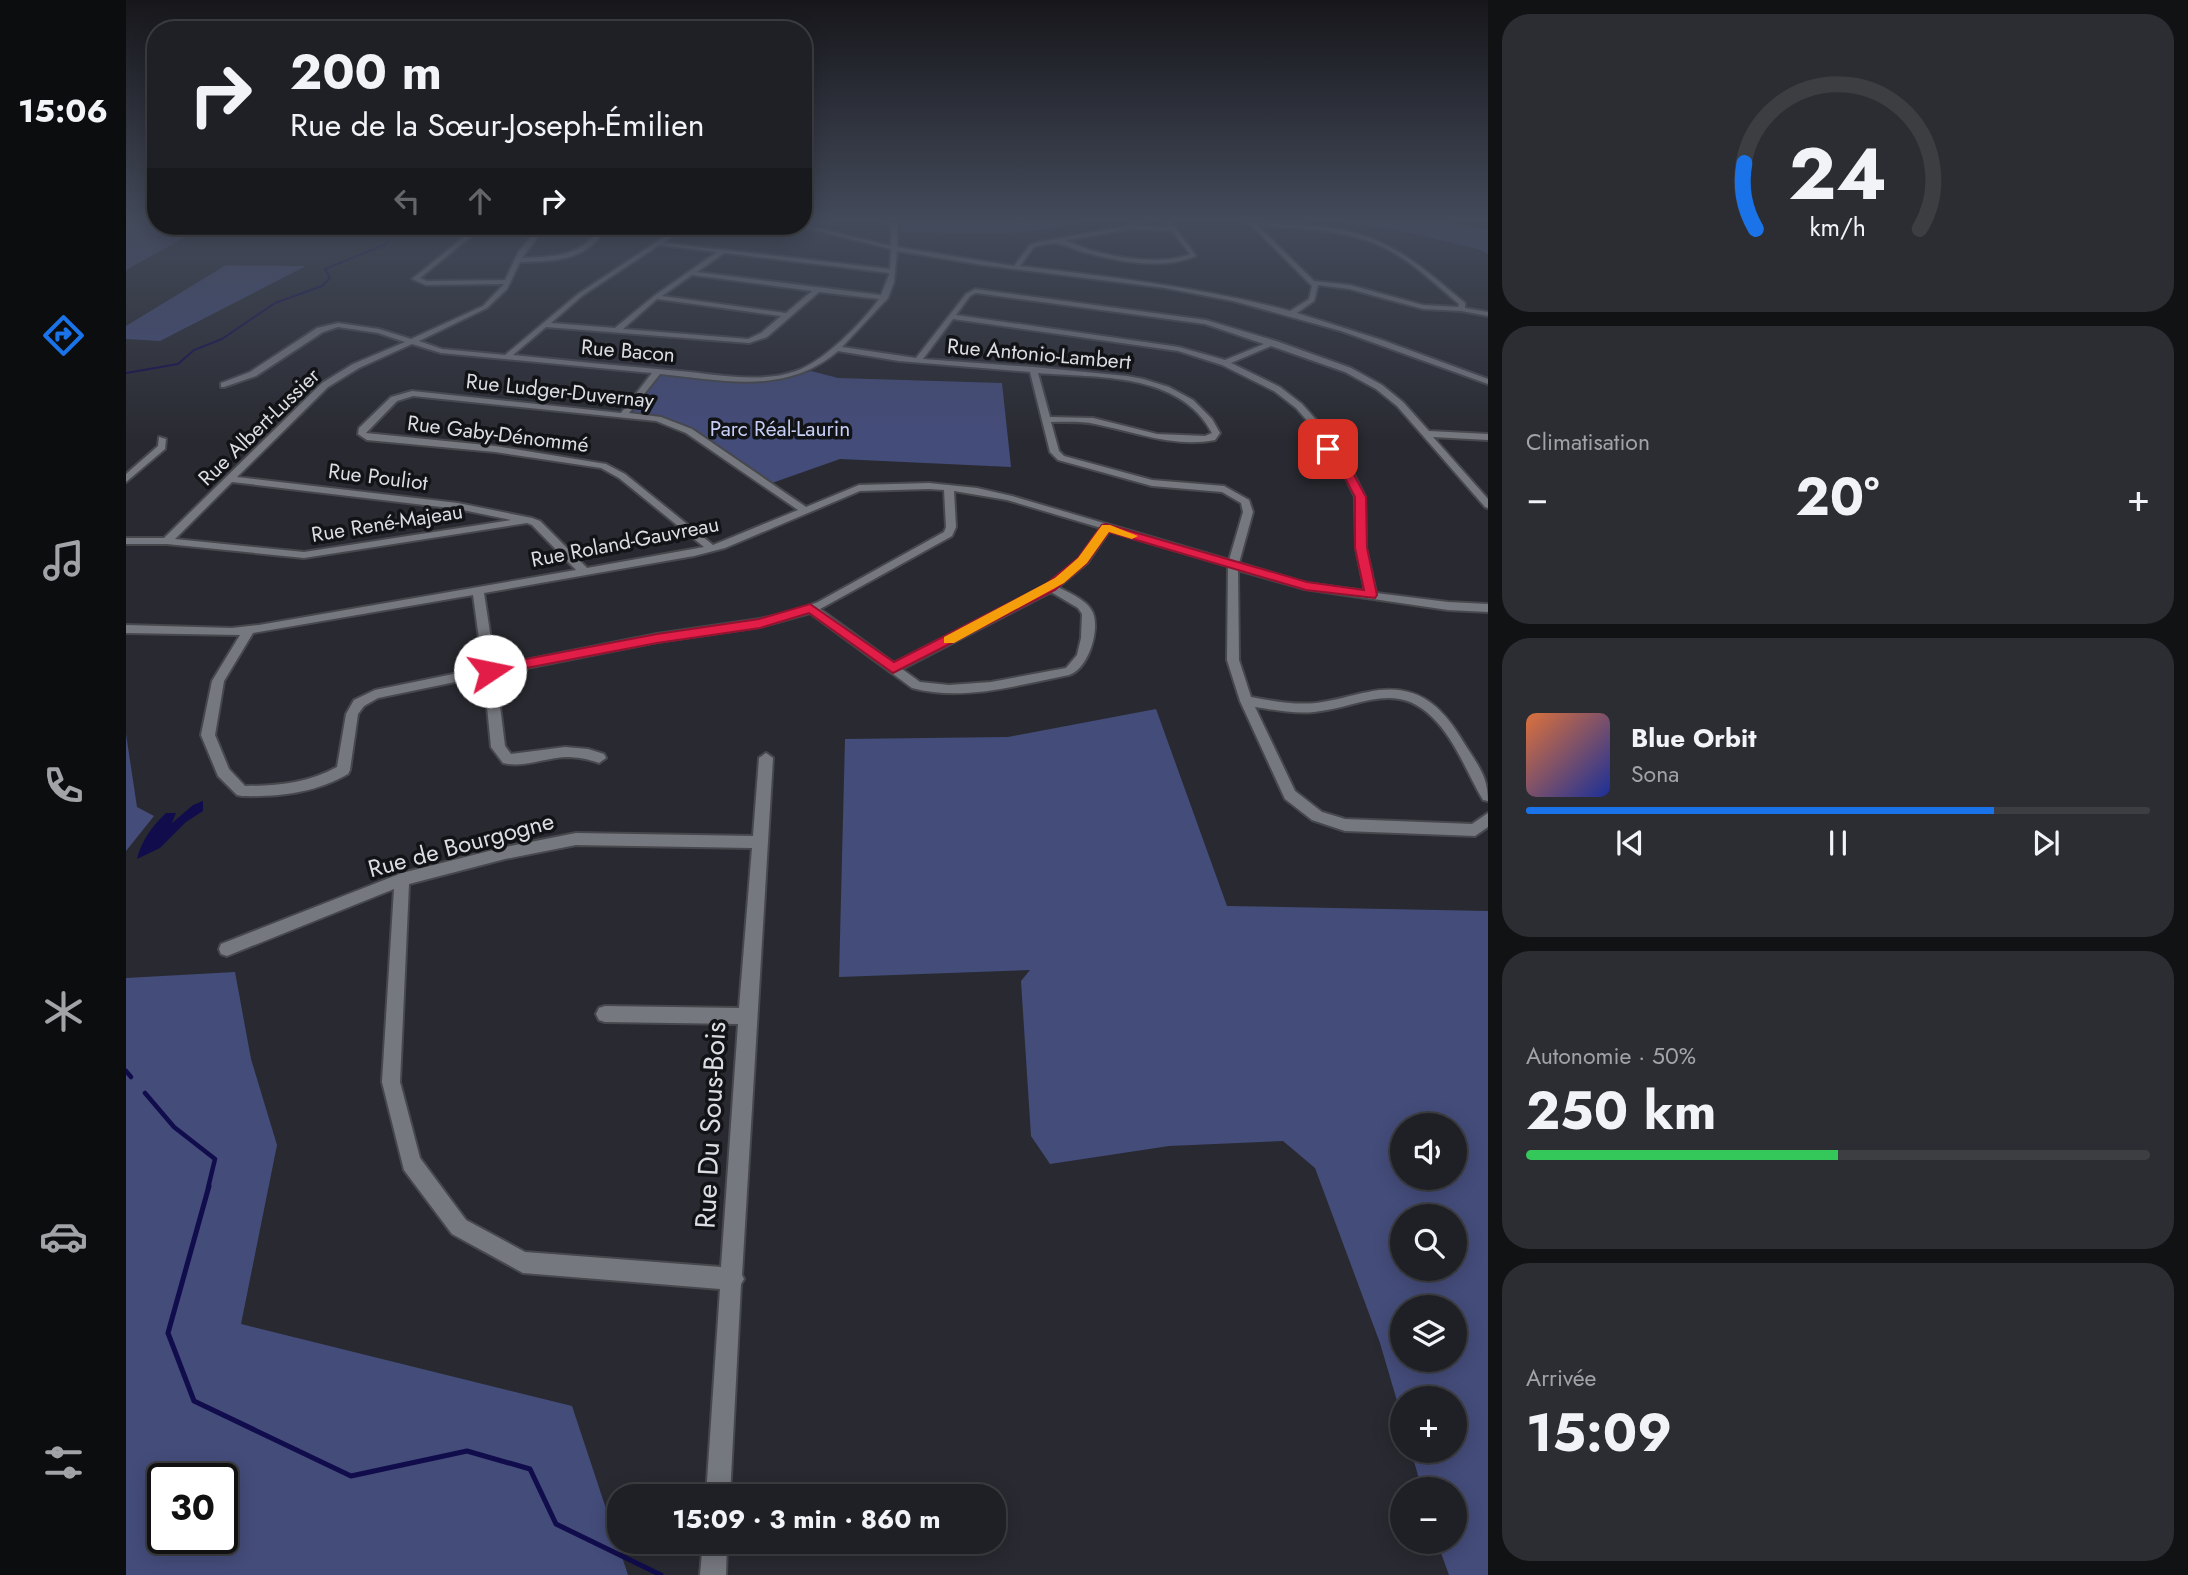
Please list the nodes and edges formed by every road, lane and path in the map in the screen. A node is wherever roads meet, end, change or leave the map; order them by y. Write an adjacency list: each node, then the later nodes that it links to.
1 (499, 294): 27 (street, Rue Albert-Lussier)
2 (581, 294): 25 (street)
3 (660, 294): 13 (street)
4 (811, 294): 22 (street)
5 (859, 294): 14 (street)
6 (886, 294): 14 (street, Rue Bacon)
7 (969, 294): 23 (street)
8 (1001, 294): 24 (street)
9 (1207, 294): 15 (street)
10 (1314, 294): 19 (street)
11 (1382, 294): 17 (street)
12 (1449, 294): 17 (street)
13 (656, 297): 22 (street); 26 (street)
14 (885, 298): 29 (street, Rue Bacon)
15 (1226, 298): 16 (street); 19 (street)
16 (1219, 306)
17 (1462, 306): 18 (street); 21 (street)
18 (1488, 308)
19 (1292, 313): 35 (street)
20 (1213, 314): 24 (street)
21 (1488, 314)
22 (786, 315): 26 (street)
23 (953, 317): 31 (street); 32 (street)
24 (1206, 322): 28 (street)
25 (545, 325): 26 (street); 30 (street)
26 (617, 330)
27 (411, 342): 30 (street, Rue Bacon); 36 (street, Rue Bacon); 43 (street, Rue Albert-Lussier)
28 (1273, 343): 32 (street); 40 (street)
29 (834, 348): 31 (street, Rue Antonio-Lambert); 34 (street, Rue Bacon)
30 (507, 357): 34 (street, Rue Bacon)
31 (918, 360): 33 (street, Rue Antonio-Lambert)
32 (1225, 363): 57 (street)
33 (1033, 369): 39 (street); 39 (street, Rue Antonio-Lambert)
34 (658, 371): 38 (street)
35 (1488, 382)
36 (224, 385)
37 (412, 393): 38 (street, Rue Ludger-Duvernay); 52 (street, Rue Gaby-Dénommé)
38 (624, 414): 47 (street, Rue Ludger-Duvernay)
39 (1048, 419): 53 (street)
40 (1428, 434): 41 (street); 46 (street)
41 (1488, 437)
42 (162, 439): 44 (street)
43 (231, 479): 48 (street, Rue Pouliot); 51 (street, Rue Albert-Lussier)
44 (126, 480)
45 (949, 488): 47 (street, Rue Roland-Gauvreau); 49 (street, Rue Roland-Gauvreau); 58 (street)
46 (1488, 505)
47 (804, 510): 52 (street, Rue Roland-Gauvreau)
48 (528, 520): 51 (street, Rue René-Majeau); 54 (street, Rue Pouliot)
49 (1106, 528): 53 (street, Rue Roland-Gauvreau); 55 (street)
50 (126, 541): 51 (street, Rue René-Majeau)
51 (167, 541)
52 (711, 548): 54 (street, Rue Roland-Gauvreau)
53 (1233, 566): 57 (street, Rue Roland-Gauvreau); 64 (street)
54 (583, 571): 56 (street, Rue Roland-Gauvreau)
55 (1051, 587): 62 (street); 62 (street)
56 (478, 589): 61 (street, Rue Roland-Gauvreau); 63 (street)
57 (1371, 595): 59 (street, Rue Roland-Gauvreau)
58 (810, 608): 62 (street); 63 (street)
59 (1488, 608)
60 (126, 629): 61 (street, Rue Roland-Gauvreau)
61 (249, 630): 63 (street)
62 (893, 668)
63 (490, 671): 65 (street)
64 (1246, 701): 67 (street); 68 (street)
65 (598, 758)
66 (766, 758): 69 (street, Rue Du Sous-Bois)
67 (1488, 796)
68 (1488, 819)
69 (759, 842): 70 (street, Rue de Bourgogne); 73 (street, Rue Du Sous-Bois)
70 (402, 879): 71 (street, Rue de Bourgogne); 74 (street)
71 (227, 949)
72 (605, 1014): 73 (street)
73 (747, 1016): 74 (street, Rue Du Sous-Bois)
74 (733, 1279): 75 (street, Rue Du Sous-Bois)
75 (719, 1484)
76 (714, 1554): 77 (street)
77 (713, 1575)

